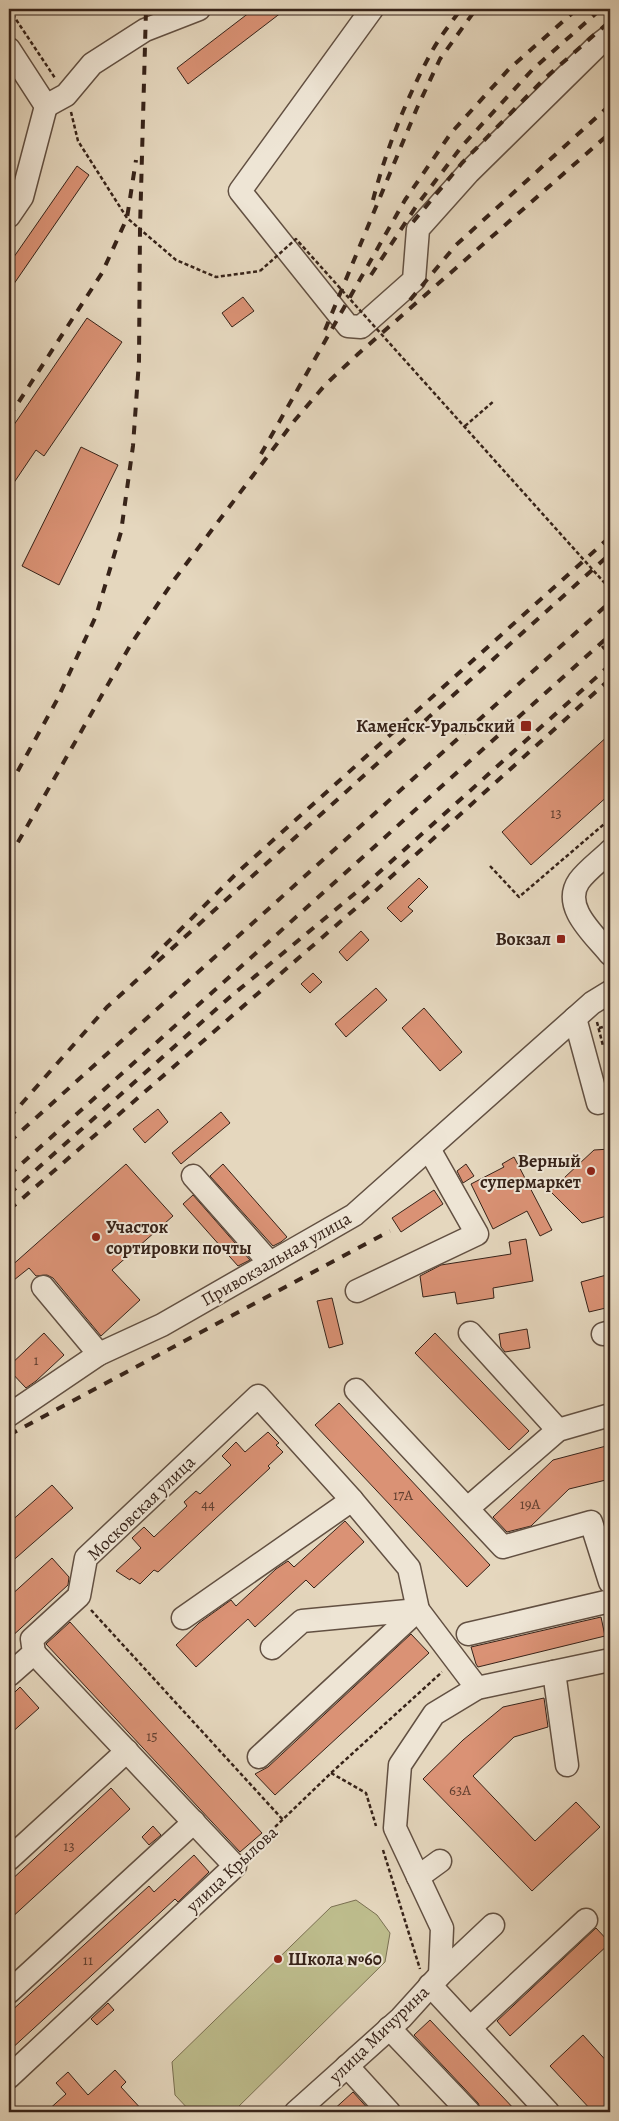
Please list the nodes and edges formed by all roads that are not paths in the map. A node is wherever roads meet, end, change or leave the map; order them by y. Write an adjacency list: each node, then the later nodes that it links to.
1 (199, 9): 5 (street)
2 (372, 9): 3 (street)
3 (610, 36)
4 (9, 49): 5 (street)
5 (46, 106): 6 (street)
6 (9, 216)
7 (610, 851): 8 (street)
8 (610, 954)
9 (610, 992): 10 (street, Привокзальная улица)
10 (575, 1018): 11 (street); 12 (street, Привокзальная улица)
11 (598, 1103)
12 (429, 1149): 14 (street, Привокзальная улица); 16 (street)
13 (193, 1176): 14 (street)
14 (270, 1263): 18 (street, Привокзальная улица)
15 (43, 1287): 18 (street)
16 (357, 1291)
17 (470, 1333): 22 (street)
18 (99, 1354): 20 (street, Привокзальная улица)
19 (356, 1390): 24 (street)
20 (9, 1414)
21 (610, 1415): 22 (street)
22 (558, 1430): 24 (street)
23 (352, 1500): 27 (street); 28 (street); 31 (street, Московская улица)
24 (468, 1508): 25 (street)
25 (610, 1582)
26 (610, 1601): 29 (street)
27 (418, 1610): 30 (street); 35 (street); 37 (street)
28 (183, 1618)
29 (468, 1634)
30 (272, 1648)
31 (34, 1653): 34 (street); 36 (street)
32 (610, 1660): 33 (street)
33 (554, 1672): 35 (street); 38 (street)
34 (9, 1675)
35 (476, 1688): 42 (street, улица Мичурина)
36 (127, 1751): 39 (street); 40 (street)
37 (259, 1757)
38 (567, 1765)
39 (194, 1822): 46 (street); 50 (street, улица Крылова)
40 (9, 1860)
41 (440, 1861): 42 (street)
42 (418, 1877): 45 (street, улица Мичурина)
43 (586, 1920): 48 (street)
44 (493, 1925): 45 (street, улица Мичурина)
45 (432, 1983): 47 (street, улица Мичурина); 48 (street)
46 (9, 1992)
47 (389, 2028): 49 (street, улица Мичурина); 53 (street)
48 (470, 2028): 54 (street)
49 (347, 2066): 51 (street, улица Мичурина); 52 (street)
50 (11, 2071)
51 (296, 2112)
52 (389, 2112)
53 (469, 2112)
54 (548, 2112)

